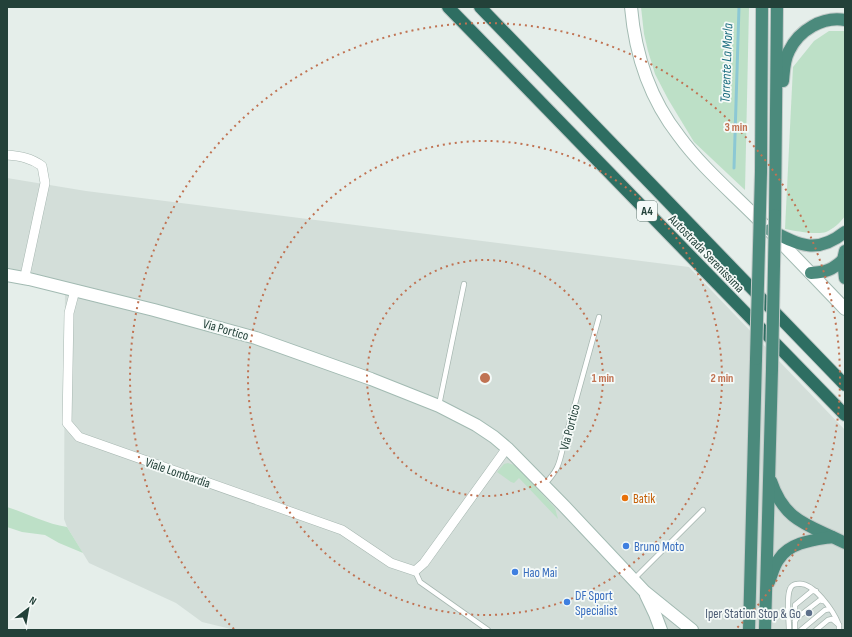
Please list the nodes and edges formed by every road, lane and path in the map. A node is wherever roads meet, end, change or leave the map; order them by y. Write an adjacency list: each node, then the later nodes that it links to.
1 (448, 7): 22 (highway, Autostrada Serenissima / A4)
2 (480, 7): 20 (highway, Autostrada Serenissima / A4)
3 (631, 7): 9 (main road)
4 (762, 7): 42 (highway, bridge)
5 (777, 7): 7 (highway)
6 (845, 20): 7 (highway)
7 (776, 130): 24 (highway, bridge)
8 (7, 155): 15 (street)
9 (770, 230): 10 (highway); 12 (main road)
10 (845, 232)
11 (844, 255): 12 (highway); 14 (highway)
12 (811, 273): 18 (main road)
13 (7, 275): 15 (main road, Via Portico)
14 (845, 278)
15 (29, 279): 17 (main road, Via Portico)
16 (464, 284): 21 (lane)
17 (77, 290): 21 (main road, Via Portico); 29 (street, Viale Lombardia)
18 (845, 309)
19 (599, 317): 25 (lane, Via Portico)
20 (845, 385)
21 (439, 406): 23 (main road, Via Portico)
22 (845, 415)
23 (507, 448): 25 (main road, Via Portico); 29 (street)
24 (769, 474): 27 (highway); 31 (highway)
25 (544, 486): 30 (main road, Via Portico)
26 (702, 510): 30 (lane)
27 (832, 537): 28 (highway); 31 (highway)
28 (845, 543)
29 (415, 571): 38 (lane)
30 (633, 580): 33 (main road, Via Portico)
31 (766, 590): 43 (highway)
32 (816, 591): 34 (lane); 36 (lane); 44 (lane)
33 (645, 592): 39 (main road, Via Portico); 41 (main road, Via Portico)
34 (823, 600): 35 (lane); 36 (lane)
35 (830, 609): 37 (lane); 46 (lane)
36 (795, 621): 45 (lane)
37 (839, 628): 47 (lane)
38 (488, 630)
39 (661, 630)
40 (676, 630): 41 (main road, Via Portico)
41 (692, 630)
42 (749, 630)
43 (765, 630)
44 (789, 630)
45 (795, 630)
46 (801, 630)
47 (816, 630)

